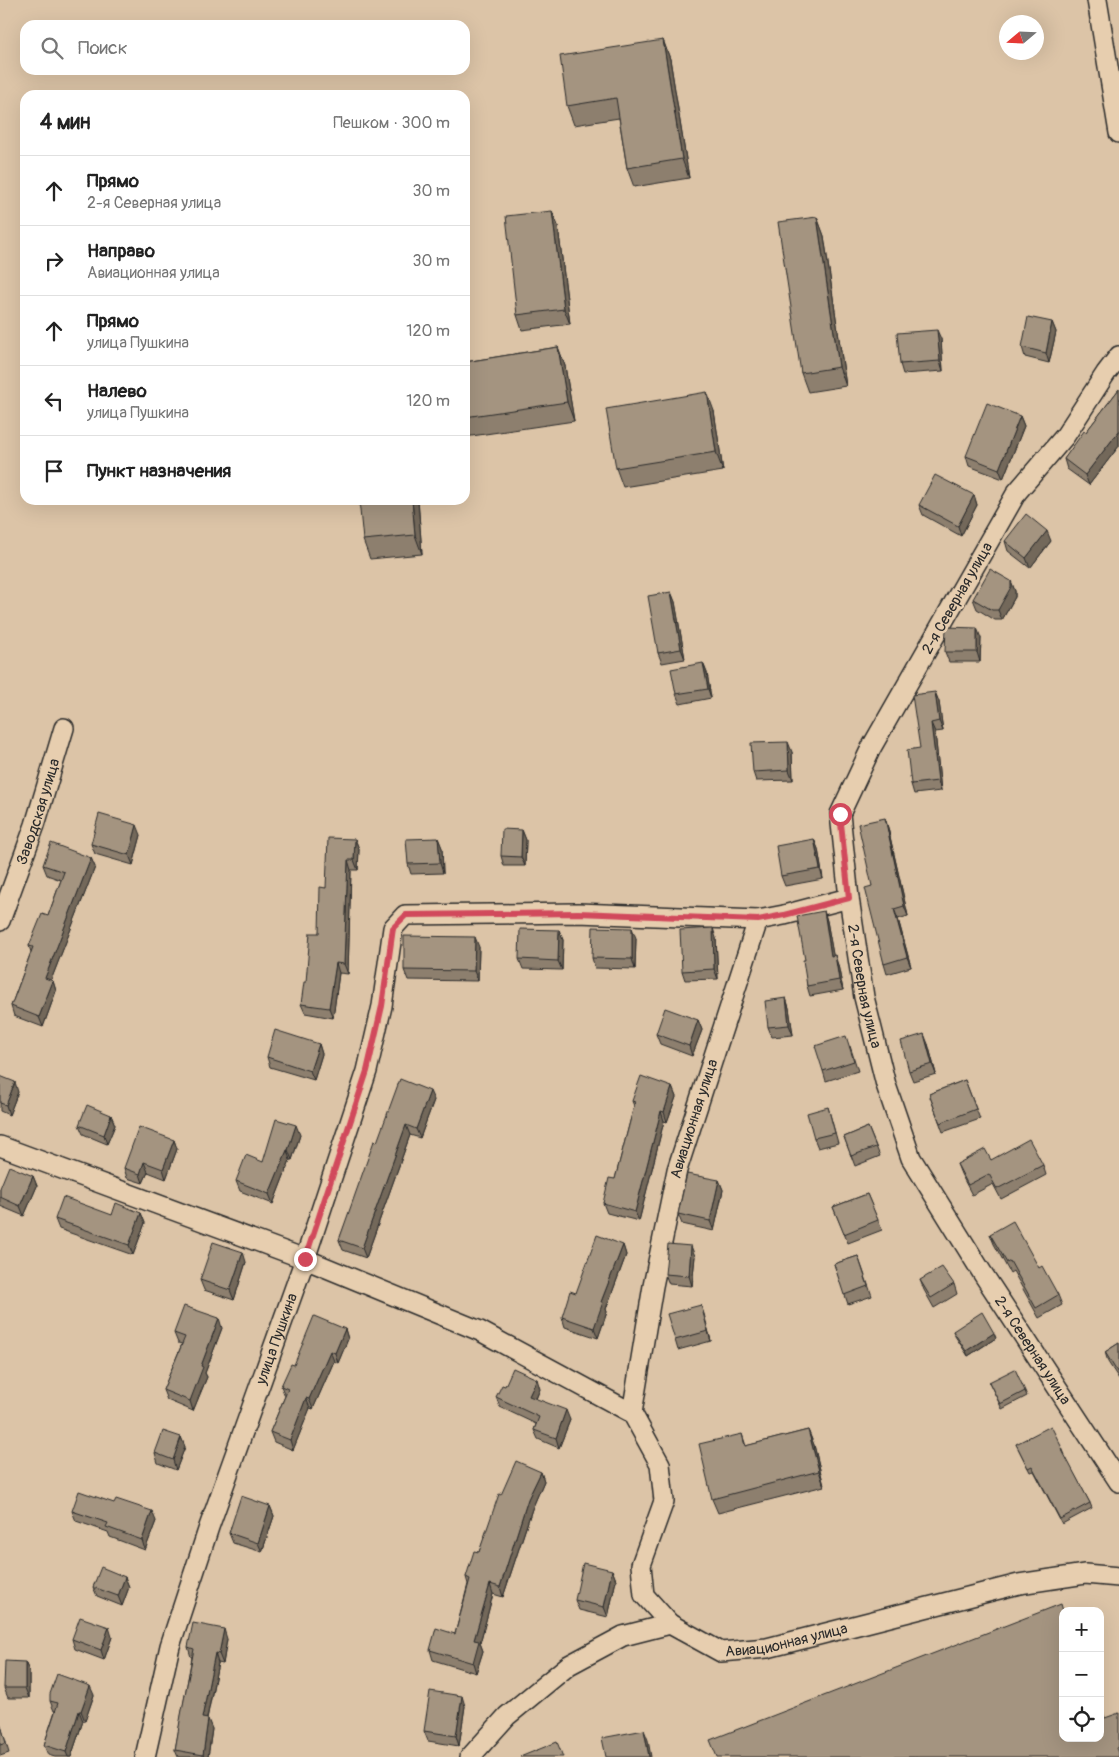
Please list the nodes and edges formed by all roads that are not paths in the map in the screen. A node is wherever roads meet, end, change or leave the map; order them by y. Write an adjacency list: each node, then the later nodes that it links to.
1 (1097, 0): 2 (street)
2 (1119, 133)
3 (1119, 356): 5 (street, 2-я Северная улица)
4 (64, 728): 7 (street, Заводская улица)
5 (849, 898): 6 (street); 11 (street, 2-я Северная улица)
6 (758, 920): 9 (street, улица Пушкина); 10 (street, Авиационная улица)
7 (0, 921)
8 (0, 1146): 9 (street)
9 (305, 1259): 10 (street); 14 (street, улица Пушкина)
10 (632, 1413): 13 (street, Авиационная улица)
11 (1119, 1482)
12 (1119, 1577): 13 (street, Авиационная улица)
13 (670, 1624): 15 (street)
14 (145, 1757)
15 (470, 1757)

